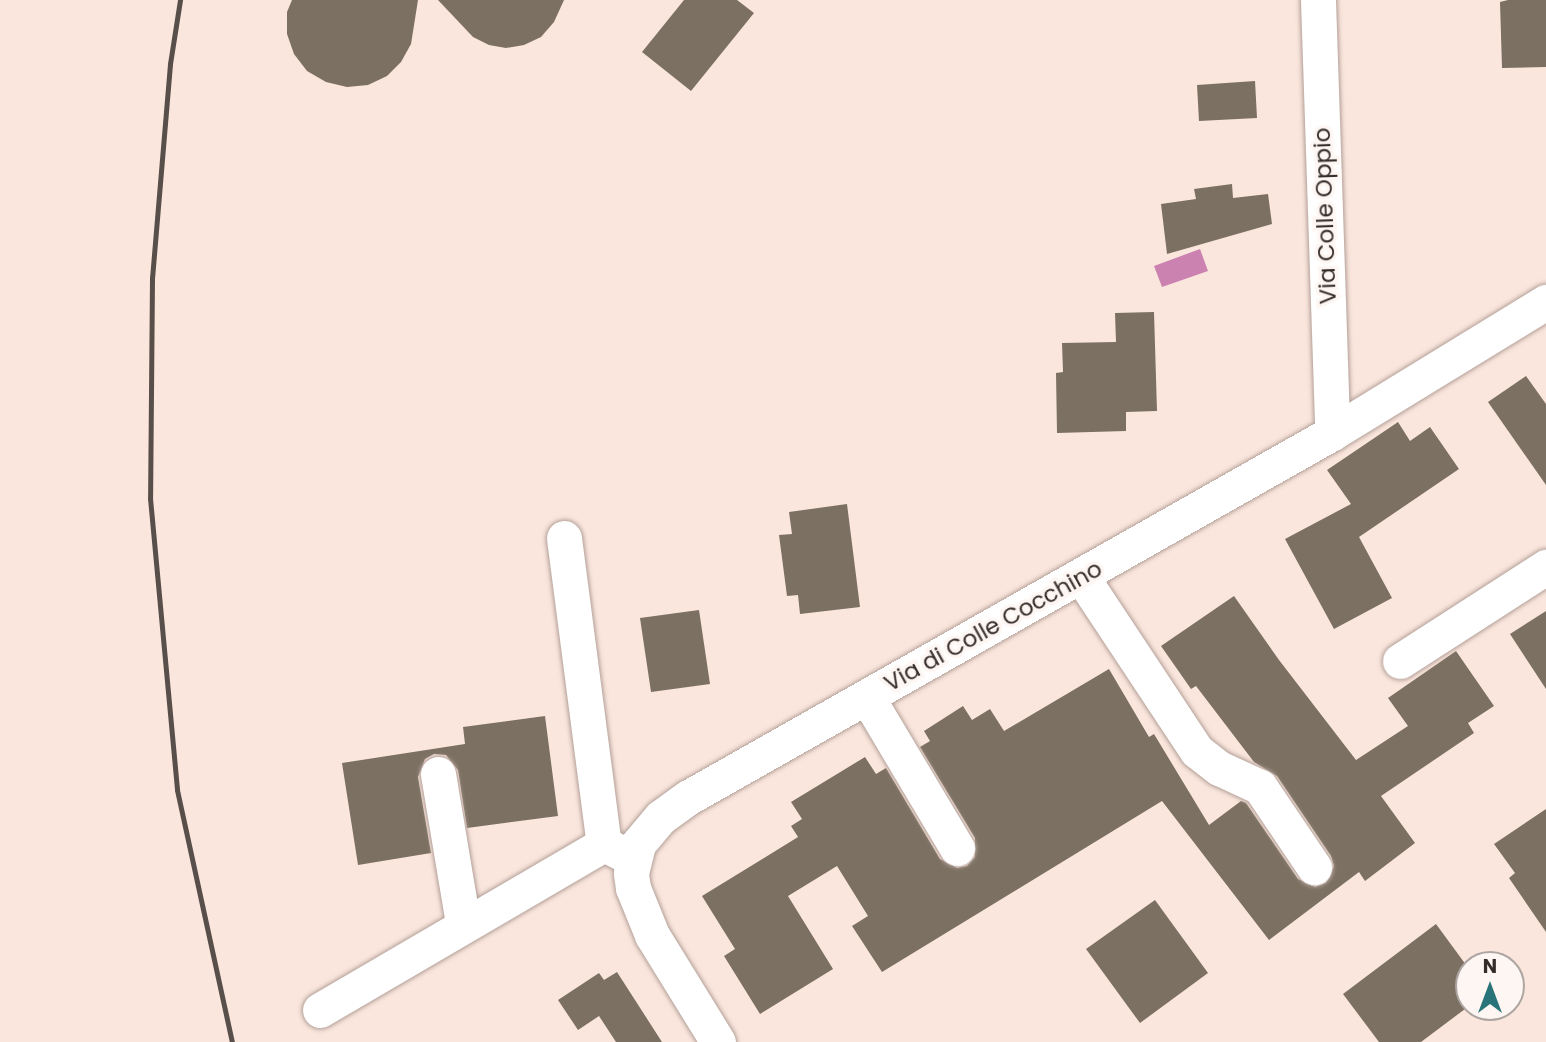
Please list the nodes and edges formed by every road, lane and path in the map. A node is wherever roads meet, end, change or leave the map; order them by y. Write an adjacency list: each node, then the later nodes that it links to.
1 (1318, 0): 3 (street, Via Colle Oppio)
2 (1546, 302): 3 (street, Via di Colle Cocchino)
3 (1332, 433): 6 (street, Via di Colle Cocchino)
4 (564, 538): 11 (street)
5 (1546, 567): 7 (street)
6 (1081, 576): 8 (street, Via di Colle Cocchino); 12 (street)
7 (1400, 661)
8 (867, 697): 10 (street); 11 (street, Via di Colle Cocchino)
9 (438, 774): 13 (street)
10 (957, 848)
11 (618, 851): 13 (street); 15 (street)
12 (1314, 867)
13 (463, 924): 14 (street)
14 (320, 1010)
15 (718, 1042)

